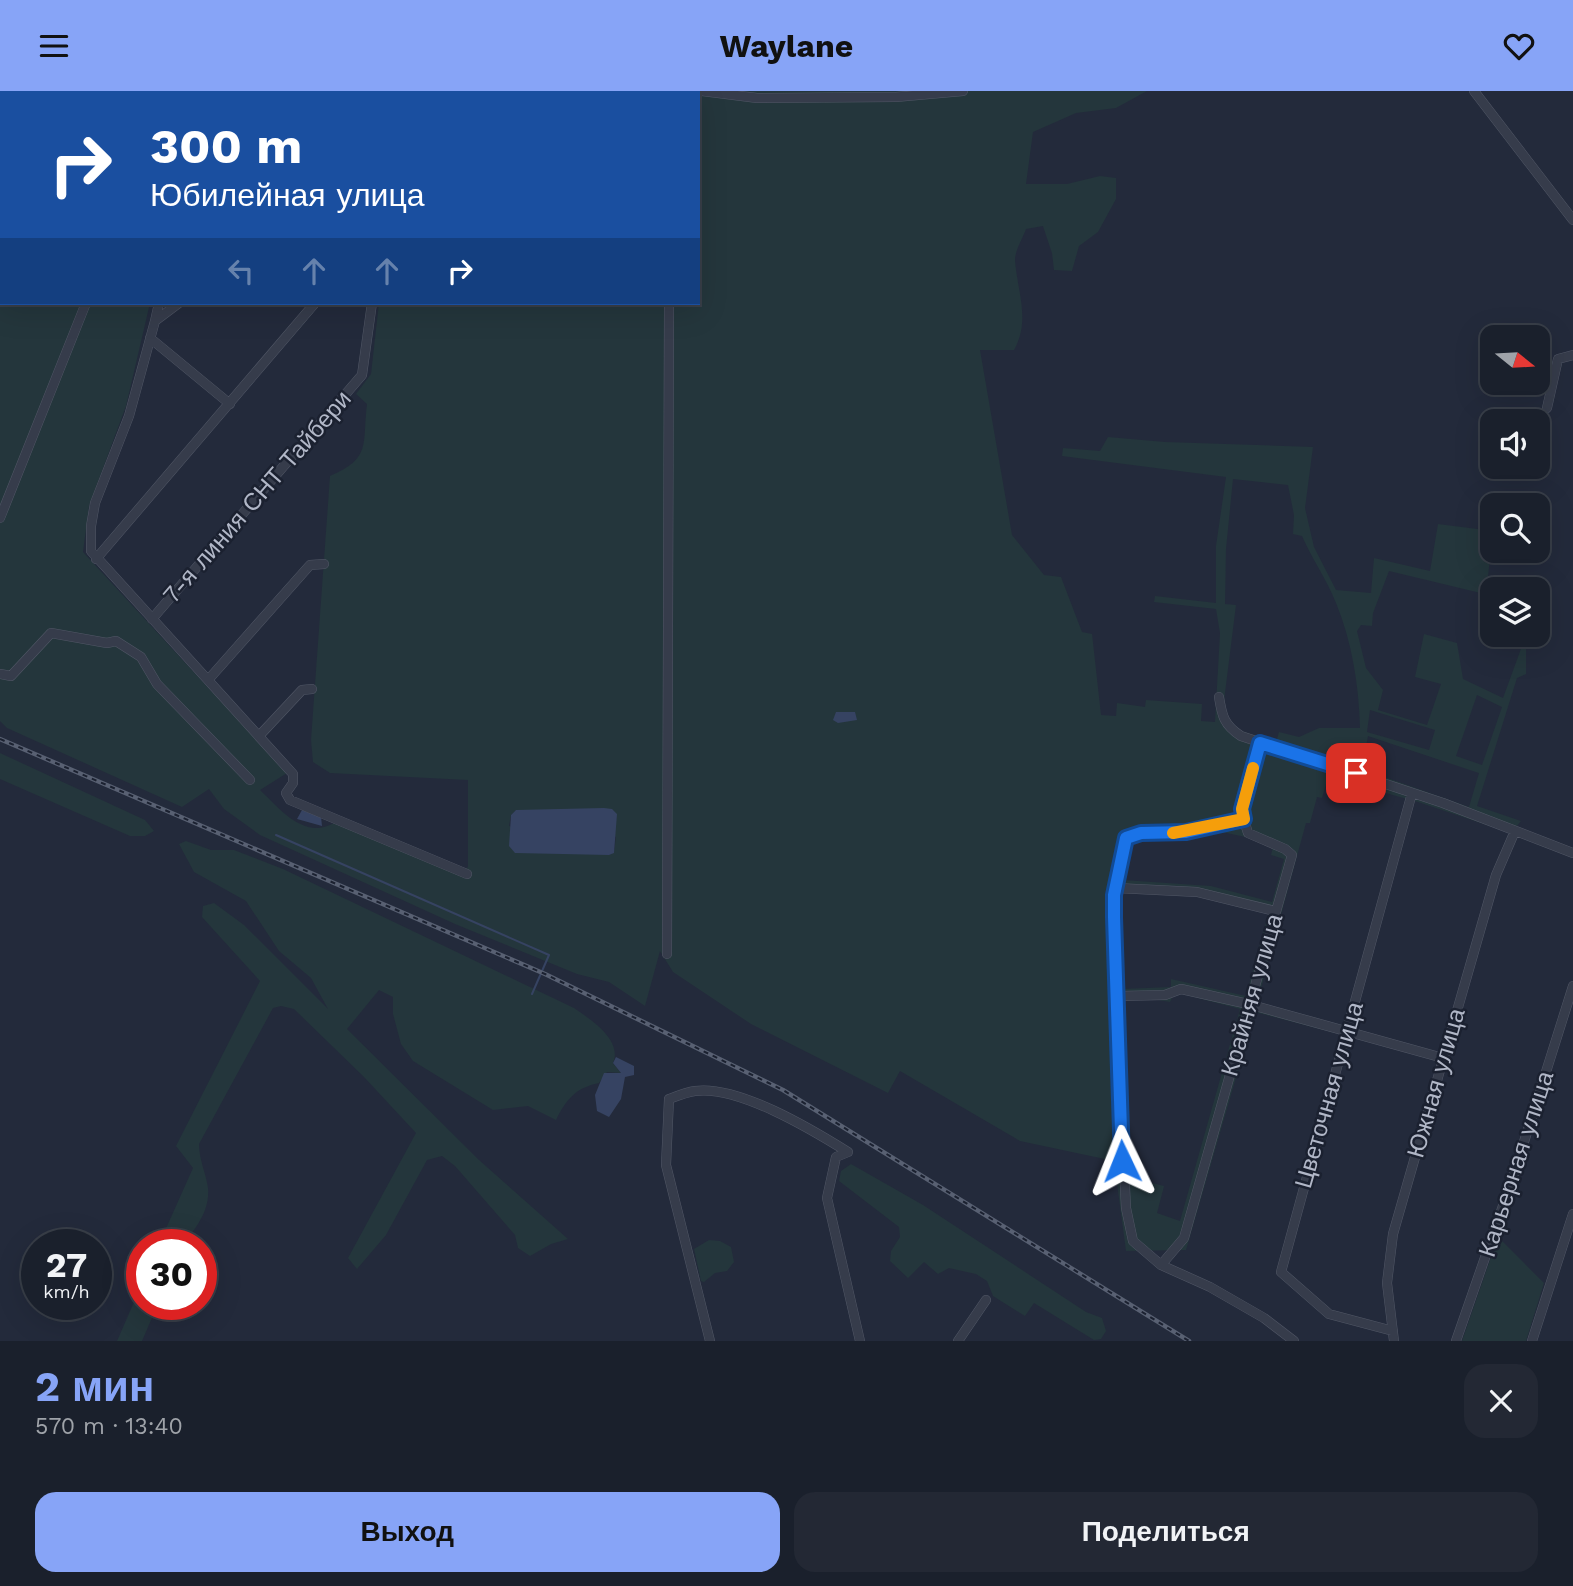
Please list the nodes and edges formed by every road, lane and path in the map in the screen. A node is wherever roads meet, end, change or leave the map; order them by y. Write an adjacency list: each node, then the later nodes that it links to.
1 (702, 91): 2 (street)
2 (963, 91)
3 (1475, 91): 4 (street)
4 (1573, 220)
5 (85, 305): 16 (street)
6 (159, 305): 11 (street)
7 (176, 305): 11 (street)
8 (313, 305): 14 (street)
9 (372, 305): 19 (street, 7-я линия СНТ Тайбери)
10 (669, 305): 34 (street)
11 (155, 321): 12 (street)
12 (150, 338): 14 (street); 17 (street)
13 (1573, 355): 15 (street)
14 (230, 404): 17 (street)
15 (1547, 408)
16 (0, 518)
17 (96, 559): 19 (street)
18 (324, 564): 21 (street)
19 (152, 619): 21 (street)
20 (0, 674): 26 (street)
21 (208, 680): 24 (street)
22 (312, 689): 24 (street)
23 (1219, 697): 25 (street)
24 (259, 736): 31 (street)
25 (1260, 743): 27 (street); 28 (street)
26 (250, 780)
27 (1412, 793): 29 (street); 38 (street, Цветочная улица)
28 (1244, 819): 32 (street); 33 (street, Крайняя улица)
29 (1516, 831): 30 (street); 39 (street, Южная улица)
30 (1573, 853)
31 (467, 874)
32 (1116, 887): 33 (street); 36 (street)
33 (1275, 911): 37 (street, Крайняя улица)
34 (667, 954)
35 (1573, 986): 48 (street, Карьерная улица)
36 (1116, 992): 37 (street); 41 (street)
37 (1248, 1004): 38 (street); 41 (street, Крайняя улица)
38 (1348, 1031): 39 (street); 43 (street, Цветочная улица)
39 (1443, 1058): 43 (street, Южная улица)
40 (1573, 1214): 49 (street)
41 (1161, 1265): 47 (street)
42 (986, 1300): 46 (street)
43 (1393, 1336)
44 (710, 1341): 45 (street)
45 (860, 1341)
46 (958, 1341)
47 (1294, 1341)
48 (1456, 1341)
49 (1532, 1341)

